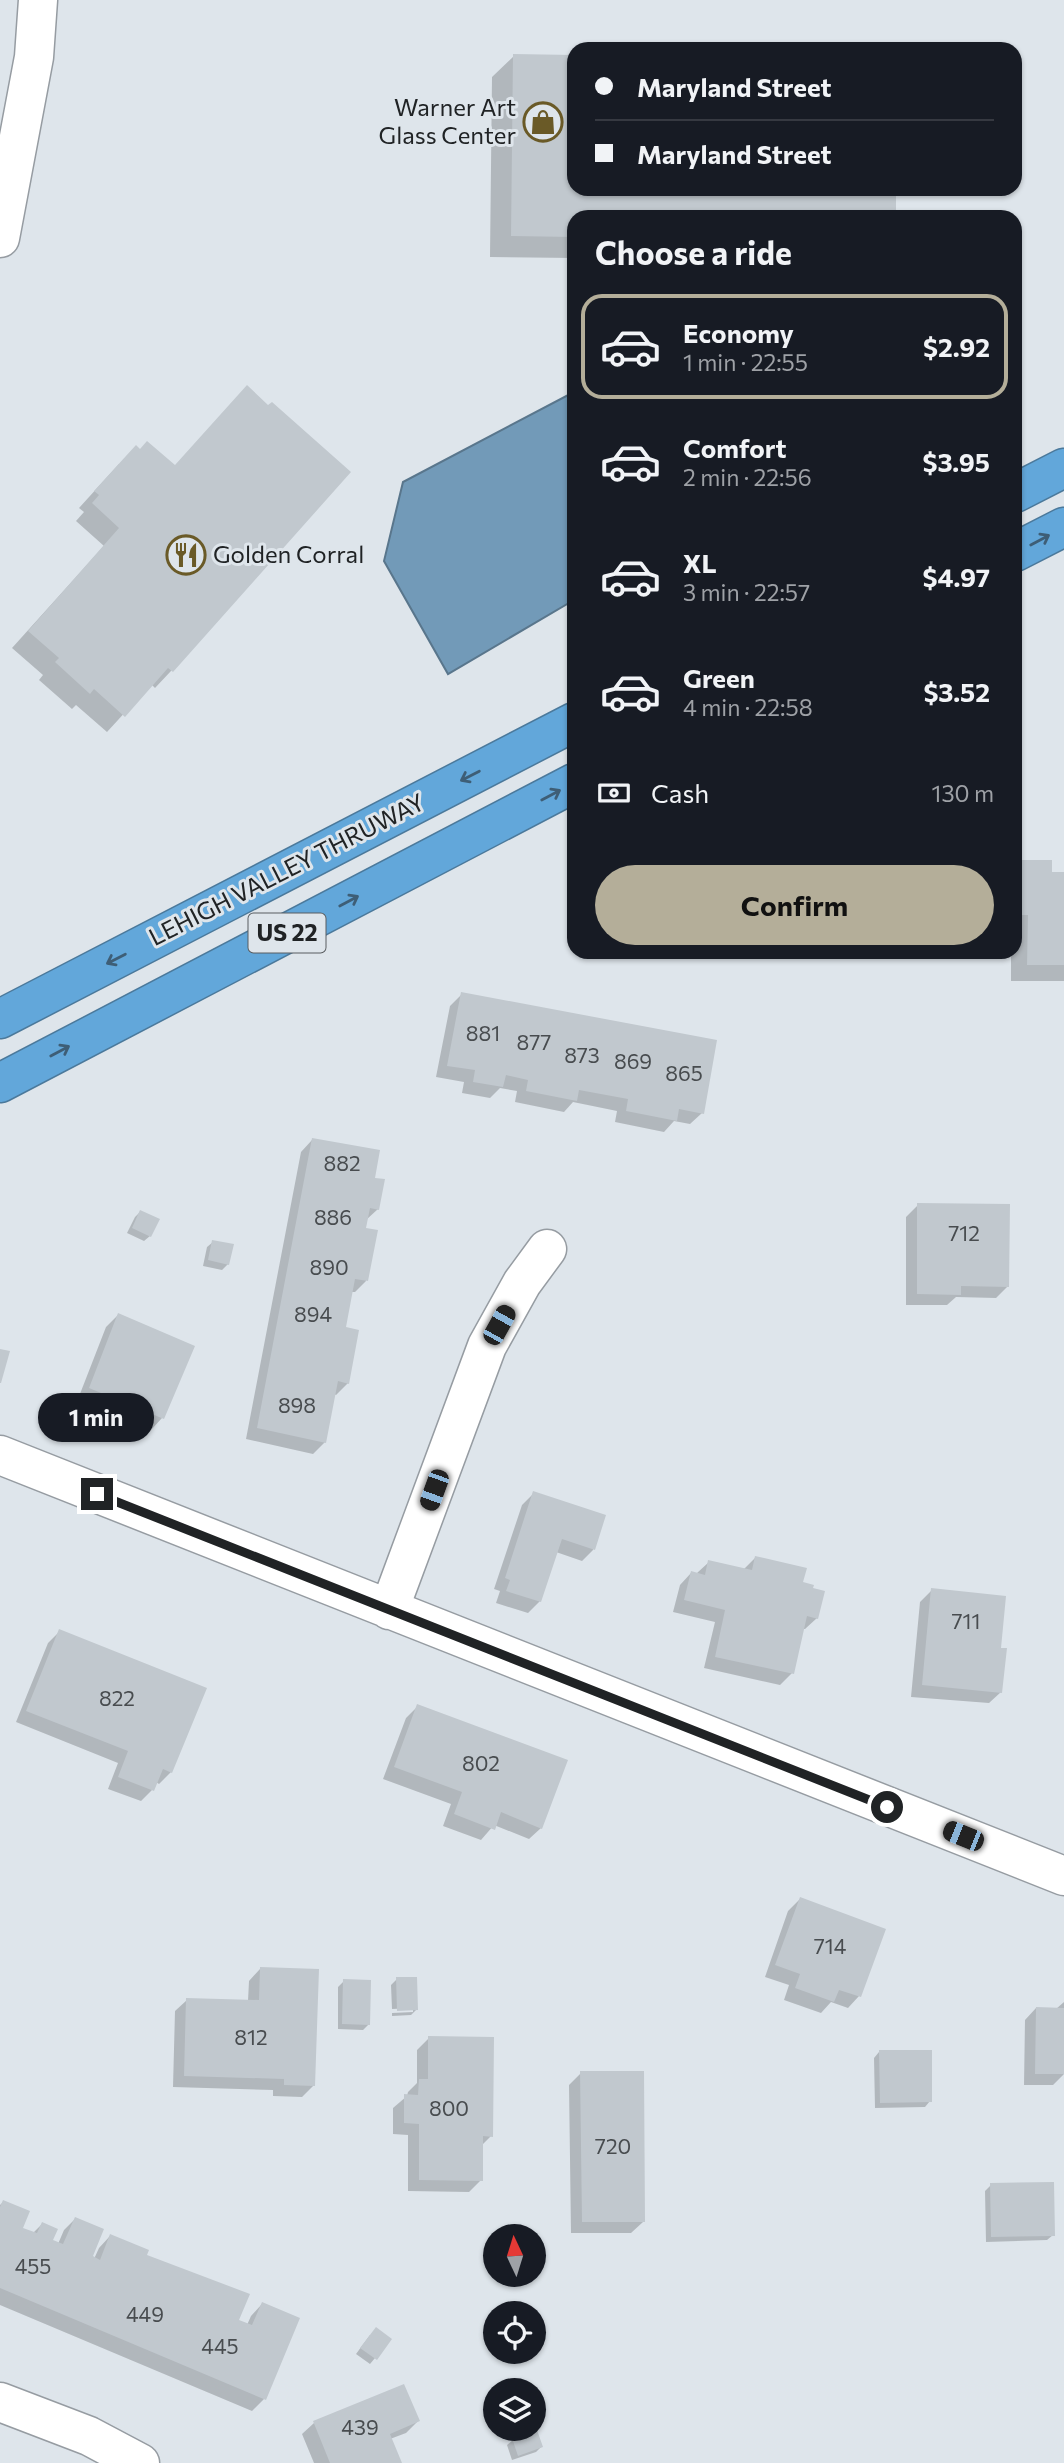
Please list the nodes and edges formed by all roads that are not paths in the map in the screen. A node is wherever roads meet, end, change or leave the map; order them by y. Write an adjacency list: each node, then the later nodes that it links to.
1 (38, 0): 2 (street)
2 (0, 238)
3 (1064, 468): 4 (highway)
4 (1022, 489)
5 (1064, 527): 6 (highway, one-way to 5)
6 (1022, 548)
7 (567, 726): 9 (highway, LEHIGH VALLEY THRUWAY / US 22, one-way to 9)
8 (567, 787): 10 (highway, US 22, one-way to 8)
9 (0, 1019)
10 (0, 1083)
11 (547, 1249): 13 (street)
12 (0, 1455): 13 (street)
13 (389, 1611): 14 (street)
14 (1064, 1876)
15 (0, 2402): 16 (street)
16 (140, 2463)

